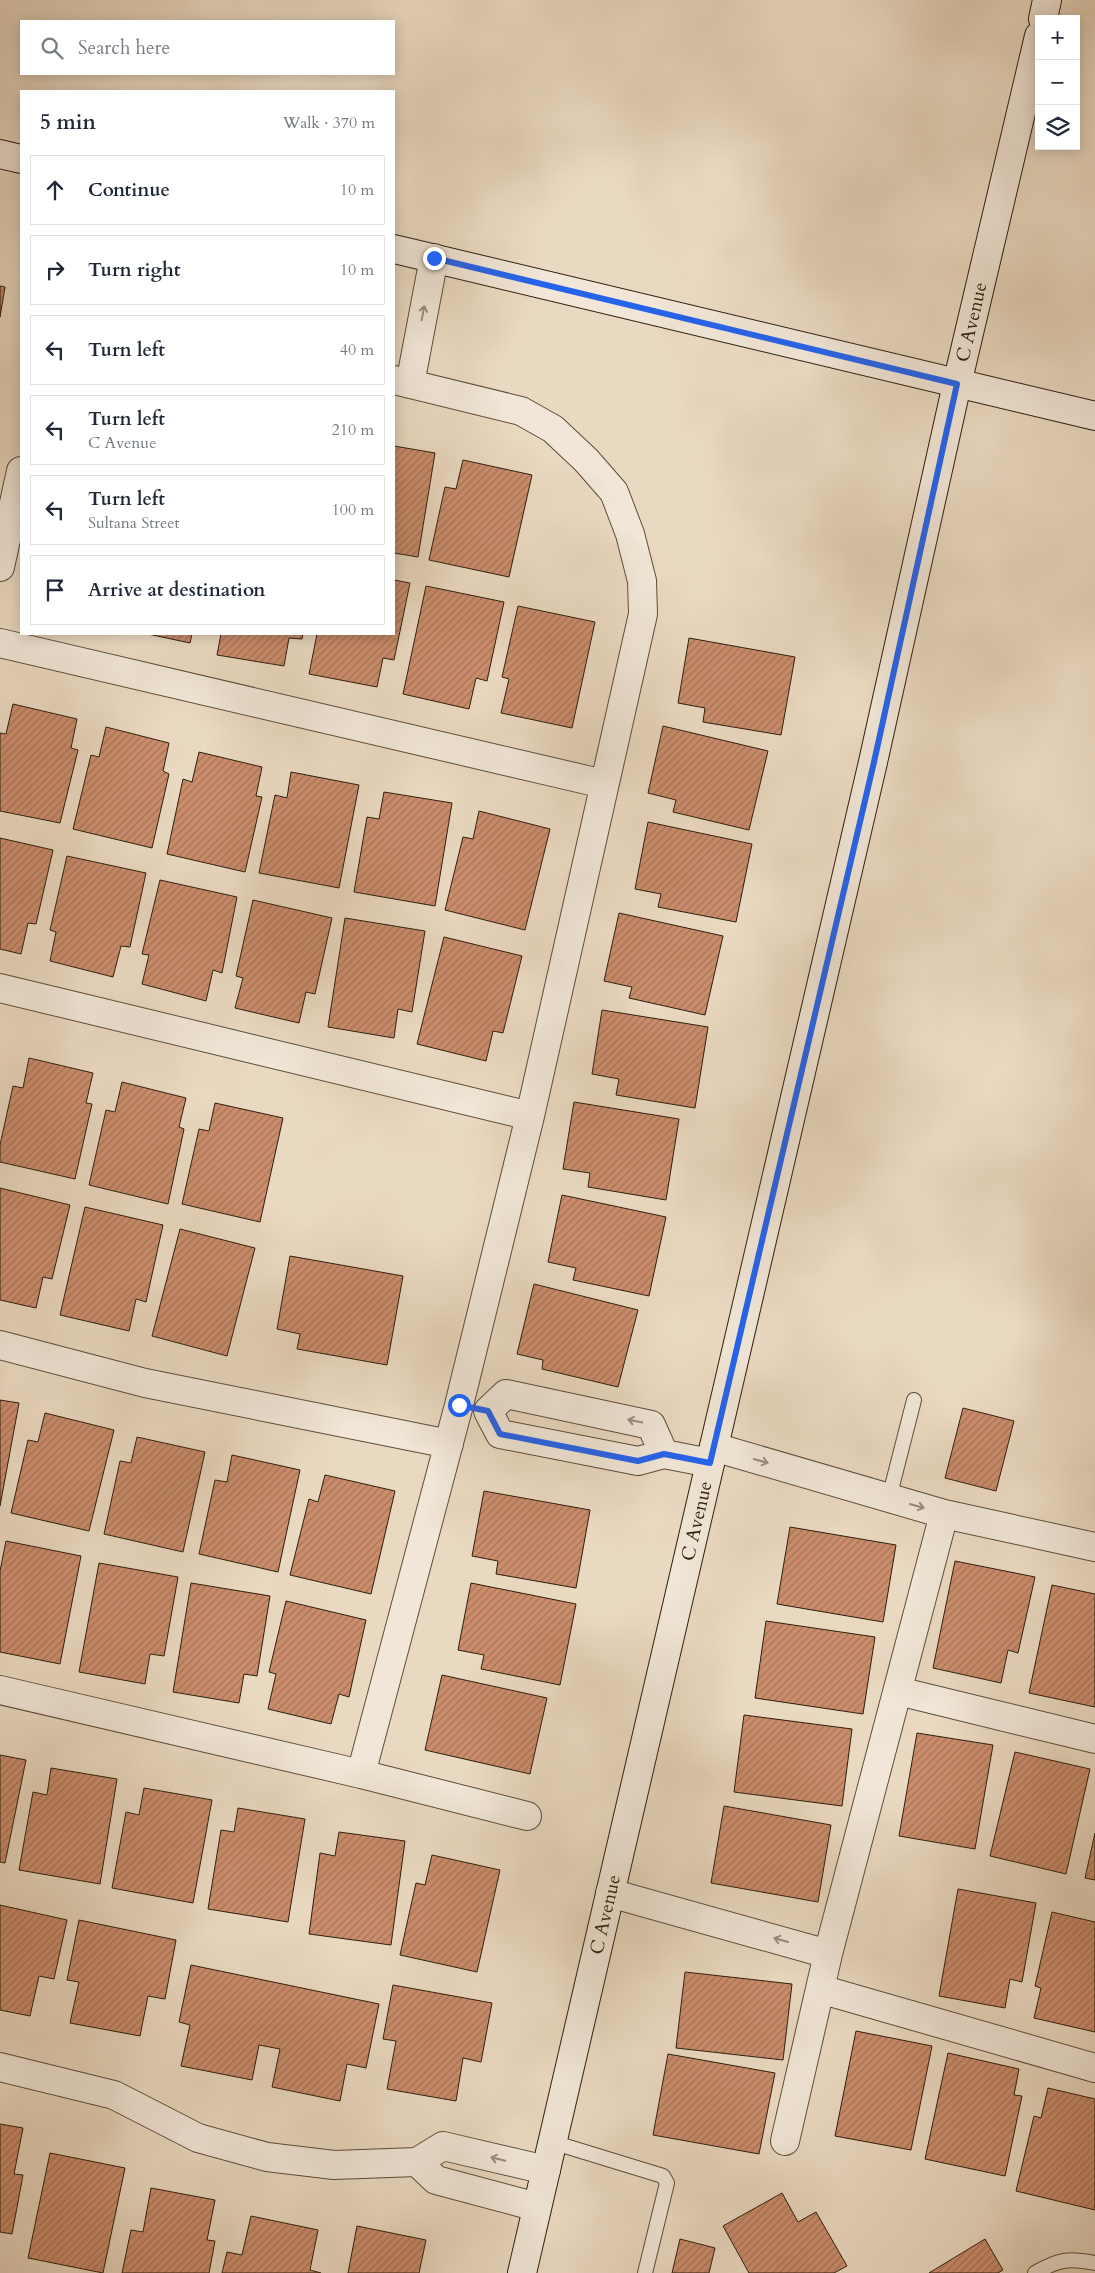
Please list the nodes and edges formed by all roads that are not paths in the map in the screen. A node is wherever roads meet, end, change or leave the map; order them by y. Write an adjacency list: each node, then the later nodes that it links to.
1 (1047, 0): 2 (street)
2 (1044, 15)
3 (1035, 53): 9 (street, C Avenue)
4 (0, 154): 5 (street)
5 (20, 159)
6 (395, 249): 7 (street)
7 (434, 258): 8 (street, one-way to 7); 9 (street)
8 (406, 375): 14 (street)
9 (957, 384): 10 (street); 23 (street, C Avenue)
10 (1095, 416)
11 (20, 475): 12 (street)
12 (0, 567)
13 (0, 643): 14 (street)
14 (604, 784): 16 (street)
15 (0, 988): 16 (street)
16 (530, 1116): 19 (street)
17 (0, 1345): 21 (street)
18 (914, 1400): 24 (lane)
19 (459, 1405): 20 (street); 21 (street)
20 (488, 1411): 22 (street); 22 (street, one-way to 20)
21 (449, 1444): 30 (street)
22 (664, 1454): 23 (street)
23 (712, 1455): 24 (street, one-way to 24); 32 (street, C Avenue)
24 (889, 1498): 25 (street, one-way to 25)
25 (944, 1514): 26 (street); 28 (street)
26 (1095, 1547)
27 (0, 1690): 30 (street)
28 (898, 1691): 29 (street); 33 (street)
29 (1095, 1739)
30 (361, 1774): 31 (street)
31 (527, 1816)
32 (610, 1893): 33 (street, one-way to 32); 37 (street, C Avenue)
33 (828, 1954): 34 (street)
34 (820, 1990): 36 (street); 38 (street)
35 (0, 2067): 39 (street)
36 (1095, 2068)
37 (552, 2142): 40 (street, C Avenue); 44 (lane)
38 (785, 2142)
39 (417, 2162): 40 (street, one-way to 39); 41 (street)
40 (546, 2170): 41 (street, C Avenue)
41 (537, 2207): 43 (street, C Avenue)
42 (1095, 2263): 45 (lane)
43 (522, 2273)
44 (645, 2273)
45 (1035, 2273)

